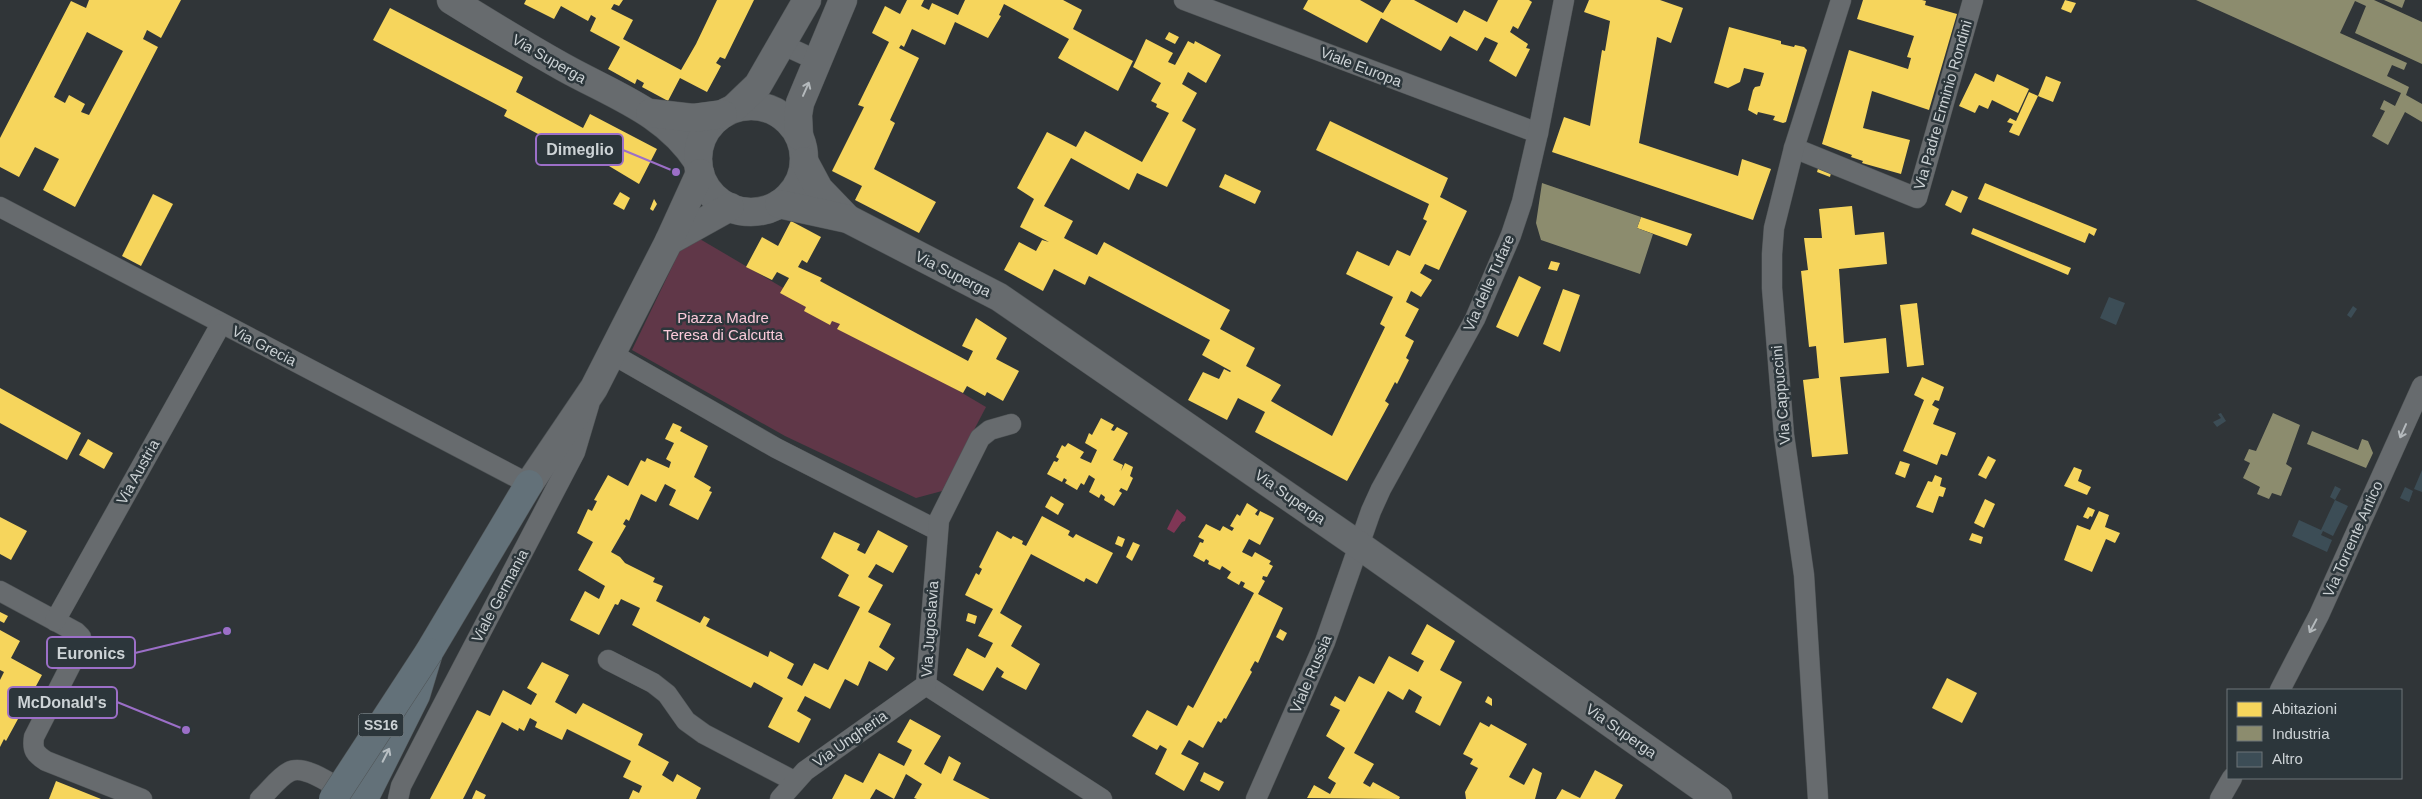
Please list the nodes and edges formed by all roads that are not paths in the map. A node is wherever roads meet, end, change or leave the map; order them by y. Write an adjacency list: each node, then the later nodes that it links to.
1 (451, 0): 11 (street, Via Superga)
2 (808, 0): 8 (street)
3 (843, 0): 9 (street)
4 (1184, 0): 12 (street, Viale Europa)
5 (1564, 0): 12 (street, Via delle Tufare)
6 (1841, 0): 13 (street, Via Cappuccini)
7 (1974, 0): 13 (street, Via Padre Erminio Rondini)
8 (781, 44): 9 (street); 10 (street)
9 (818, 62): 14 (street, one-way to 9)
10 (728, 111): 11 (street, Via Superga); 14 (street); 15 (street)
11 (650, 112): 15 (street, Via Superga)
12 (1538, 133): 28 (street, Via delle Tufare)
13 (1794, 148): 47 (street, Via Cappuccini)
14 (802, 149): 16 (street); 19 (street, Via Superga)
15 (699, 168): 18 (street); 20 (street, Viale Germania)
16 (779, 204): 18 (street); 19 (street, Via Superga)
17 (0, 207): 21 (street, Via Grecia)
18 (730, 207): 20 (street)
19 (848, 219): 28 (street, Via Superga)
20 (669, 241): 22 (street, Viale Germania)
21 (221, 324): 26 (street, Via Grecia); 30 (street, Via Austria)
22 (612, 354): 24 (street, Viale Germania); 27 (street)
23 (2422, 386): 34 (street, Via Torrente Antico, one-way to 34)
24 (594, 388): 26 (street, Viale Germania); 42 (street, Viale Germania)
25 (1011, 424): 27 (street, Via Jugoslavia)
26 (529, 484): 31 (highway, SS16)
27 (937, 530): 33 (street, Via Jugoslavia)
28 (1360, 546): 45 (street, Viale Russia); 46 (street, Via Superga)
29 (0, 591): 30 (street)
30 (55, 621): 37 (street)
31 (429, 652): 39 (highway, SS16, bridge); 41 (highway, SS16, one-way to 31, bridge)
32 (608, 660): 36 (street)
33 (926, 685): 36 (street, Via Ungheria); 44 (street, Via Jugoslavia)
34 (2281, 689)
35 (2231, 779): 48 (street)
36 (794, 781): 43 (street, Via Ungheria)
37 (142, 799)
38 (260, 799): 40 (street)
39 (333, 799)
40 (357, 799)
41 (364, 799)
42 (398, 799)
43 (780, 799)
44 (1102, 799)
45 (1256, 799)
46 (1718, 799)
47 (1818, 799)
48 (2220, 799)

